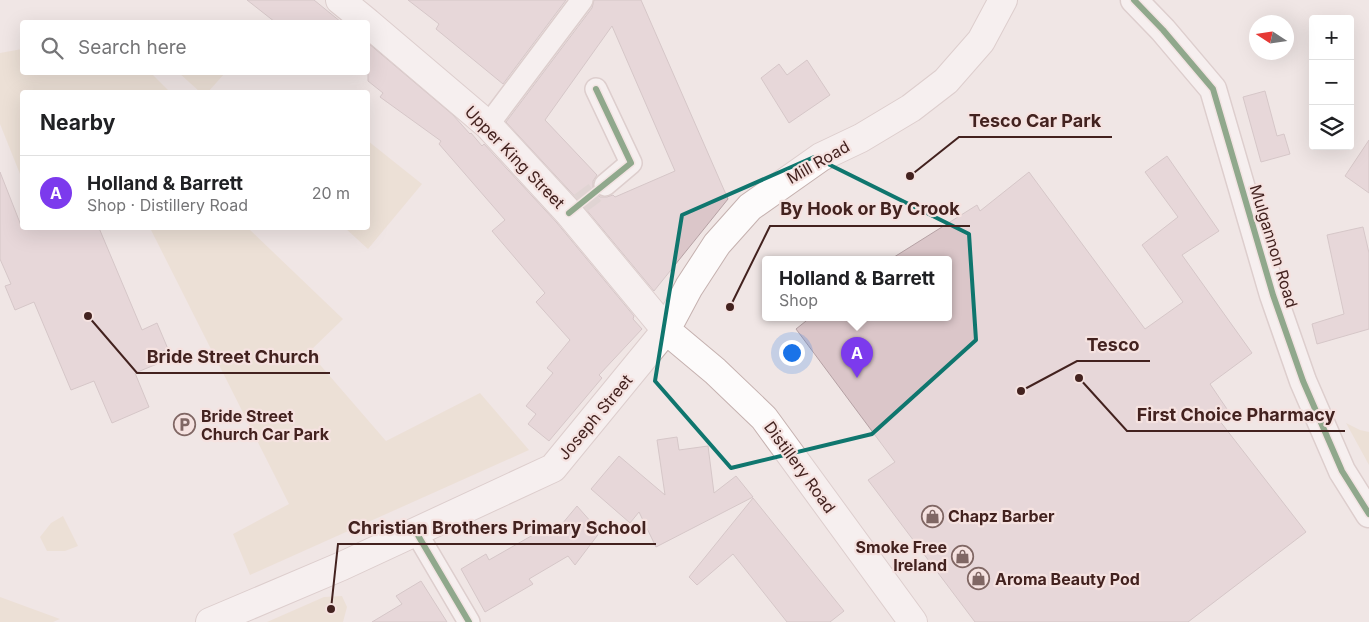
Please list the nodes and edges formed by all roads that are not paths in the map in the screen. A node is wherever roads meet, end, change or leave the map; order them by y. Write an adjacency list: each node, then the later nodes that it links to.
1 (340, 0): 5 (main road, Upper King Street)
2 (582, 0): 8 (street)
3 (1134, 0): 11 (street, Mulgannon Road)
4 (1002, 6): 10 (main road, Mill Road)
5 (363, 20)
6 (370, 26): 8 (main road, Upper King Street)
7 (596, 90): 9 (street)
8 (488, 124): 10 (main road, Upper King Street)
9 (605, 184)
10 (666, 330): 12 (main road, Joseph Street); 15 (main road, Distillery Road)
11 (1369, 514)
12 (416, 532): 13 (main road, Joseph Street); 14 (street)
13 (210, 622)
14 (469, 622)
15 (913, 622)

